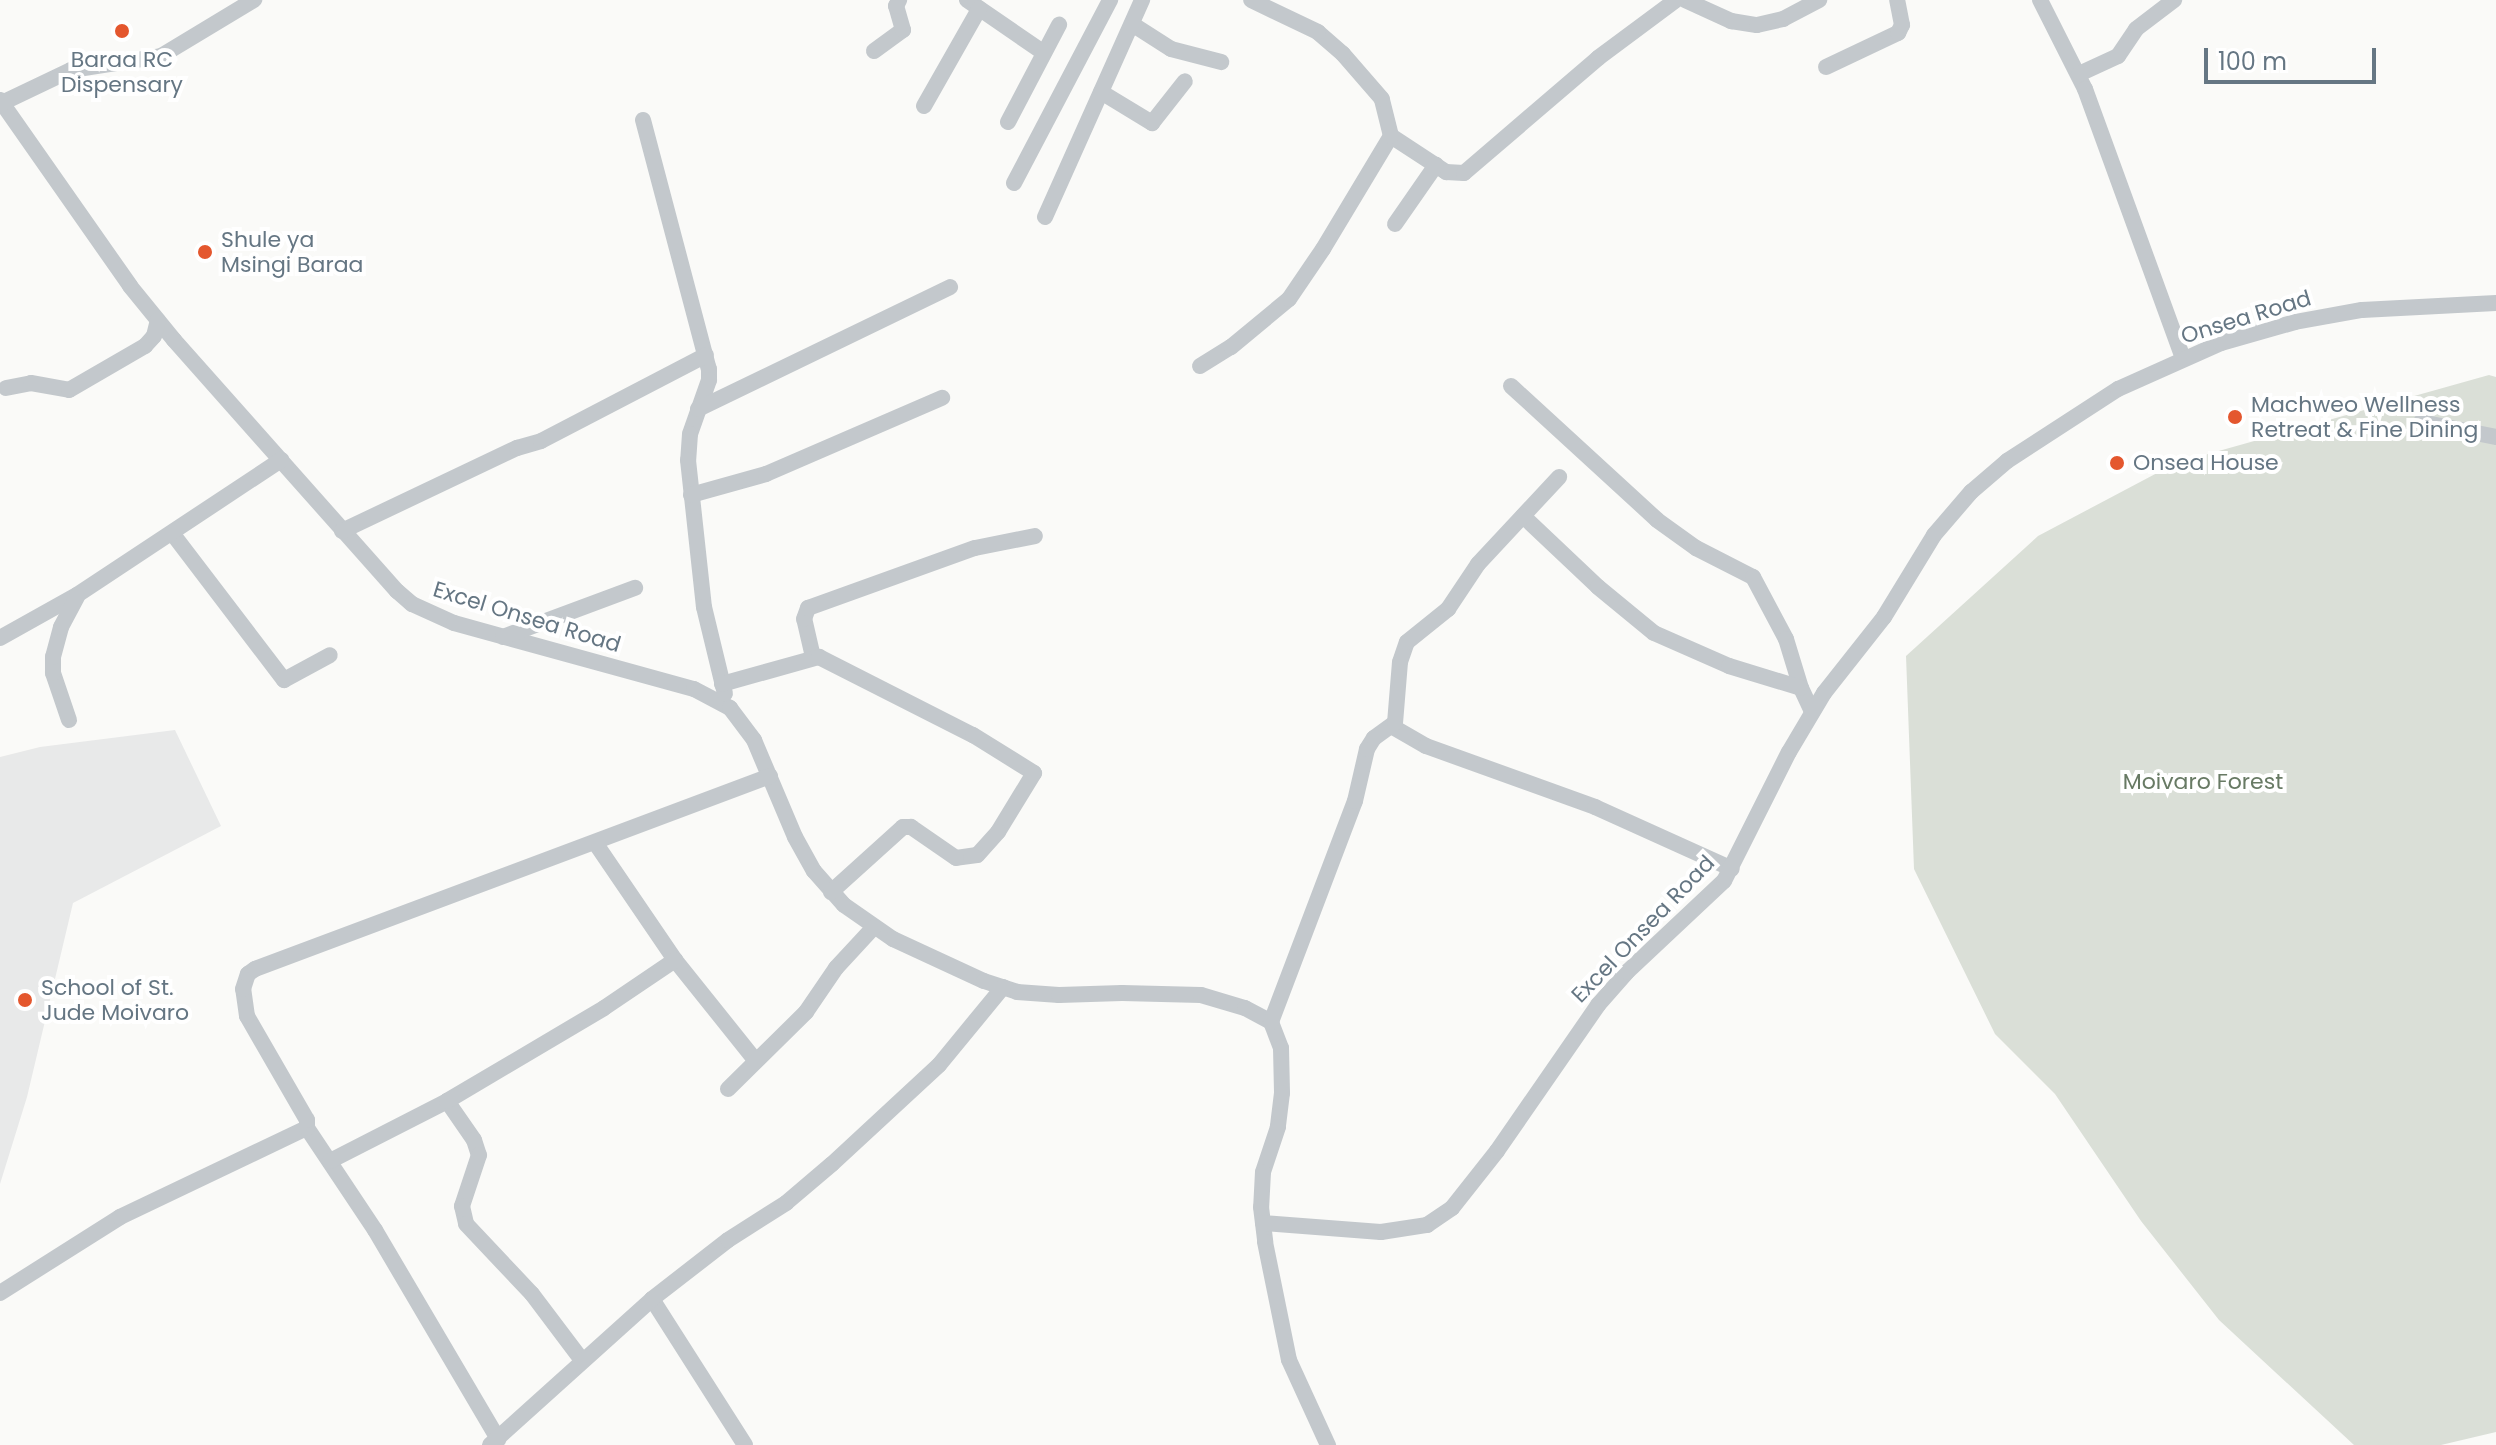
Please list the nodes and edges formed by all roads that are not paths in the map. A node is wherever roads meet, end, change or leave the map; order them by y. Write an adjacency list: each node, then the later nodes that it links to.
1 (254, 0): 22 (street)
2 (899, 0): 15 (street)
3 (1110, 0): 28 (street)
4 (1142, 0): 13 (street)
5 (1251, 0): 26 (street)
6 (1676, 0): 27 (street)
7 (1685, 0): 8 (street)
8 (1819, 0)
9 (1897, 0): 18 (street)
10 (2040, 0): 19 (street)
11 (2174, 0): 19 (street)
12 (973, 4): 16 (street); 23 (street)
13 (1132, 24): 17 (street); 21 (street)
14 (1059, 25): 16 (street)
15 (874, 51)
16 (1044, 53): 25 (street)
17 (1221, 62)
18 (1826, 67)
19 (2079, 74): 35 (street)
20 (1185, 81): 21 (street)
21 (1101, 92): 29 (street)
22 (1, 102): 33 (street, Excel Onsea Road)
23 (924, 106)
24 (643, 120): 34 (street)
25 (1008, 122)
26 (1391, 136): 27 (street); 36 (street)
27 (1436, 165): 30 (street)
28 (1014, 183)
29 (1045, 217)
30 (1395, 224)
31 (950, 287): 40 (street)
32 (2496, 303): 35 (street, Onsea Road)
33 (158, 320): 38 (street); 44 (street, Excel Onsea Road)
34 (706, 355): 40 (street); 48 (street)
35 (2183, 358): 43 (street, Onsea Road)
36 (1200, 366)
37 (1511, 386): 58 (street)
38 (6, 388)
39 (942, 398): 46 (street)
40 (698, 409): 46 (street)
41 (2421, 422): 42 (street)
42 (2496, 437)
43 (2030, 445): 60 (street, Excel Onsea Road)
44 (281, 460): 48 (street, Excel Onsea Road); 49 (street)
45 (1559, 477): 47 (street)
46 (691, 495): 57 (street)
47 (1523, 516): 58 (street); 62 (street)
48 (342, 531): 53 (street, Excel Onsea Road)
49 (172, 533): 52 (street); 55 (street)
50 (1035, 536): 56 (street)
51 (635, 588): 53 (street)
52 (77, 595): 54 (street); 61 (street)
53 (503, 637): 59 (street, Excel Onsea Road)
54 (0, 638)
55 (330, 655)
56 (813, 657): 57 (street); 66 (street)
57 (722, 684): 59 (street)
58 (1801, 688): 60 (street)
59 (730, 708): 63 (street, Excel Onsea Road)
60 (1812, 712): 65 (street, Excel Onsea Road)
61 (69, 720)
62 (1393, 727): 65 (street); 70 (street)
63 (770, 776): 64 (street); 66 (street, Excel Onsea Road)
64 (596, 844): 68 (street); 74 (street)
65 (1732, 869): 76 (street, Excel Onsea Road)
66 (831, 892): 67 (street, Excel Onsea Road)
67 (874, 927): 69 (street, Excel Onsea Road); 71 (street)
68 (675, 960): 71 (street); 73 (street)
69 (1003, 987): 70 (street, Excel Onsea Road); 78 (street)
70 (1271, 1022): 76 (street)
71 (756, 1061): 72 (street)
72 (728, 1089)
73 (447, 1101): 75 (street); 79 (street)
74 (307, 1128): 75 (street); 77 (street)
75 (330, 1161): 80 (street)
76 (1263, 1223): 82 (street)
77 (0, 1293)
78 (652, 1299): 79 (street); 81 (street)
79 (581, 1359): 80 (street)
80 (494, 1442)
81 (745, 1445)
82 (1328, 1445)

